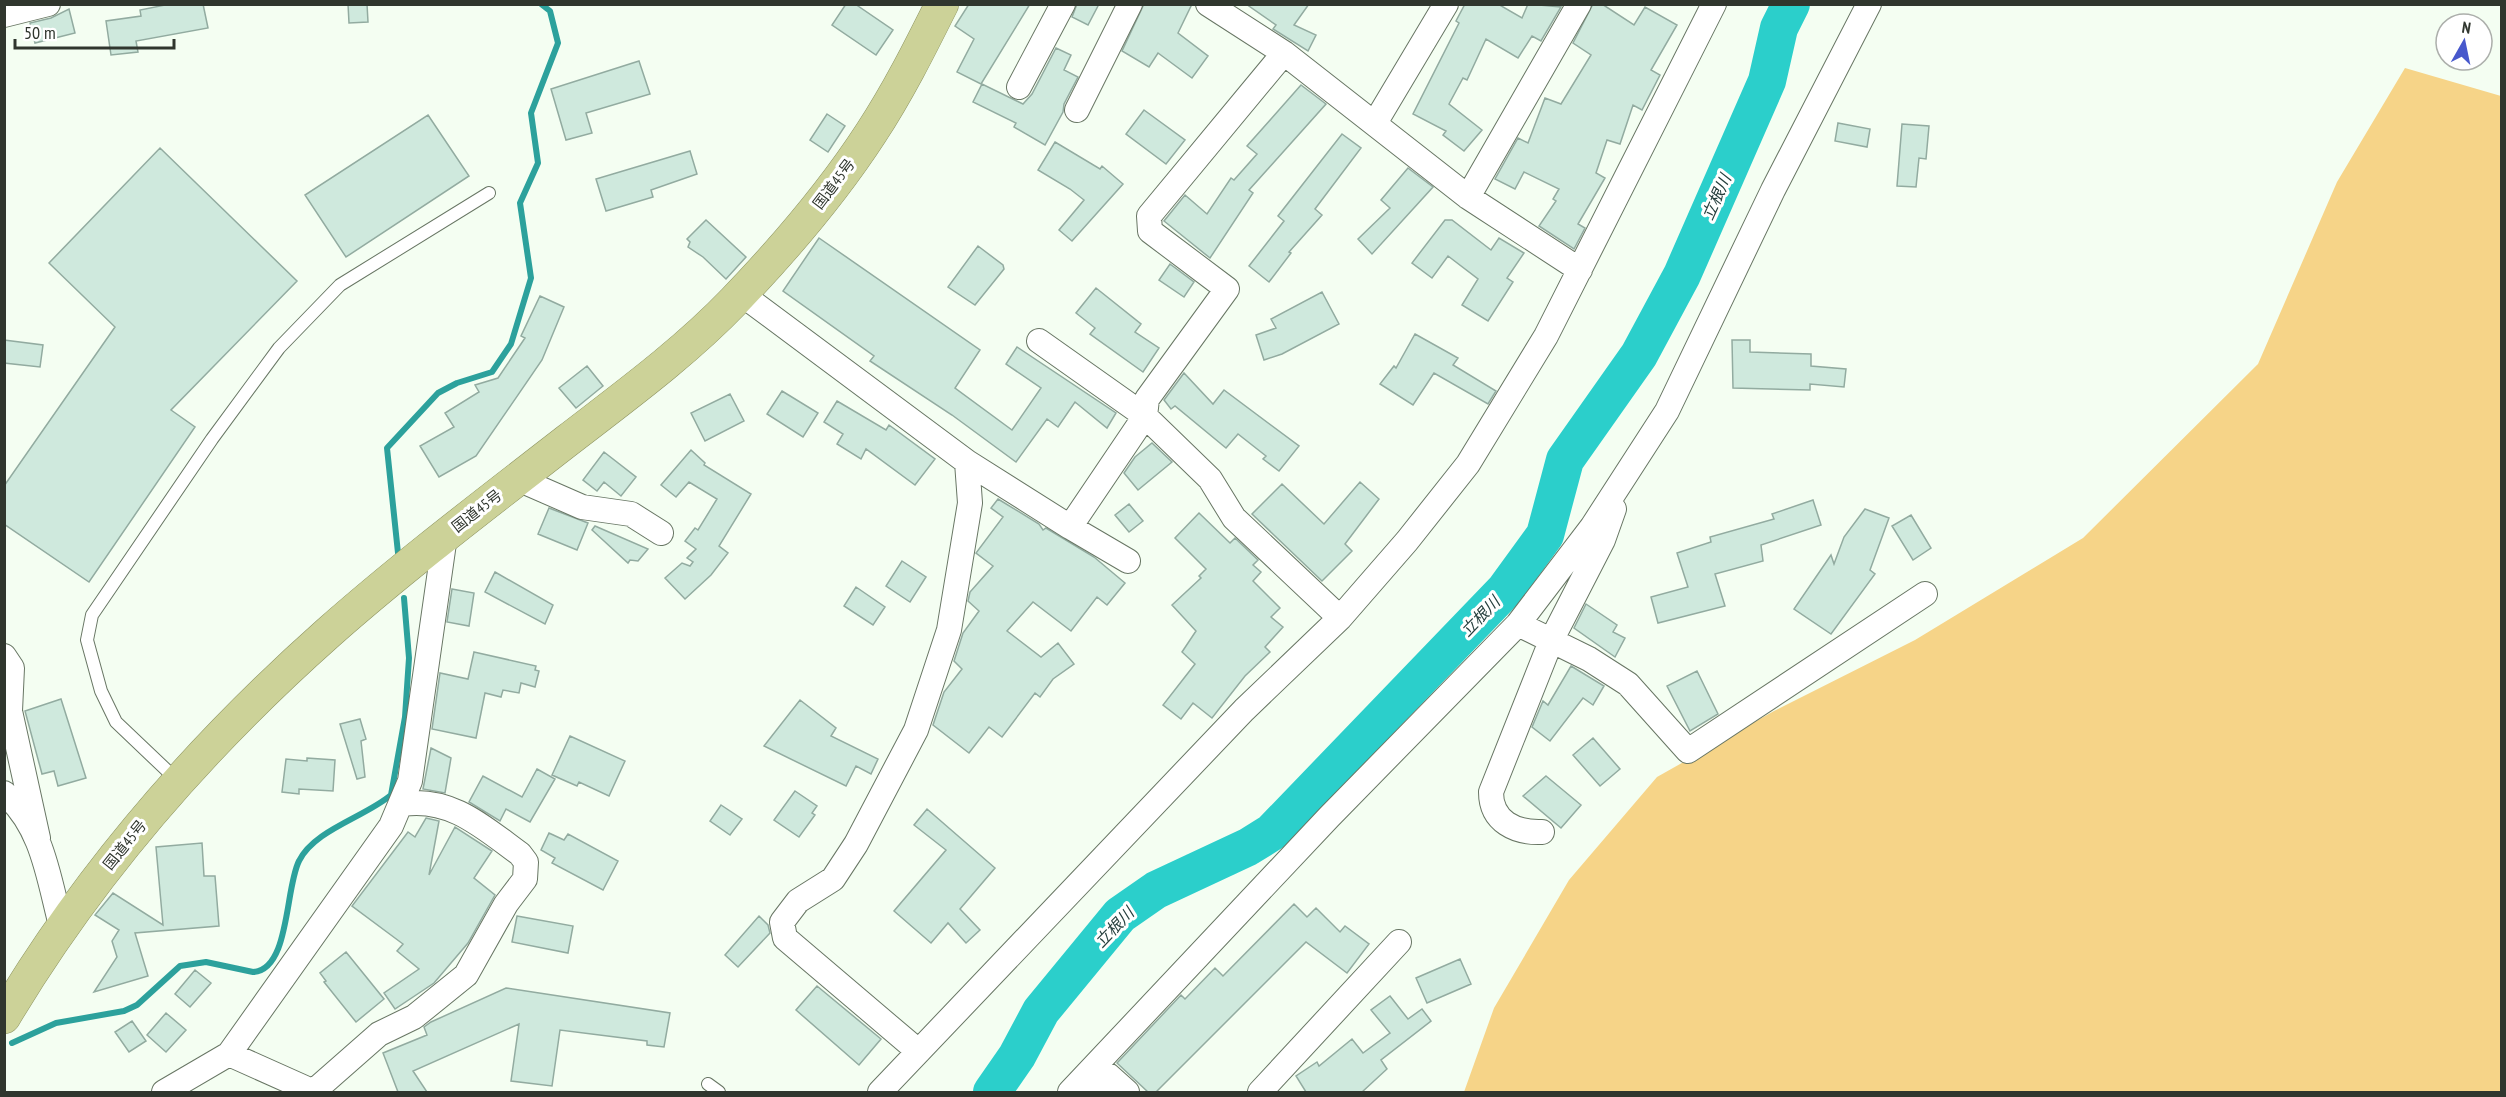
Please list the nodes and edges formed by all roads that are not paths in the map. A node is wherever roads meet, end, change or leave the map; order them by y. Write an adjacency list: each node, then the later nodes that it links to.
1 (48, 4): 10 (street)
2 (942, 4): 18 (highway, 国道45号)
3 (1063, 4): 12 (street)
4 (1130, 4): 13 (street)
5 (1208, 4): 11 (street)
6 (1446, 4): 14 (street)
7 (1579, 4): 16 (street)
8 (1714, 4): 17 (street)
9 (1869, 4): 22 (street)
10 (4, 15)
11 (1284, 53): 14 (street); 20 (street)
12 (1019, 87)
13 (1077, 110)
14 (1375, 123): 16 (street)
15 (489, 193): 33 (lane)
16 (1468, 197): 17 (street)
17 (1580, 270): 29 (street)
18 (740, 293): 21 (street); 23 (highway, 国道45号)
19 (1039, 341): 20 (street)
20 (1145, 416): 24 (street); 29 (street)
21 (967, 462): 24 (street); 41 (street)
22 (1626, 476): 30 (street); 31 (street)
23 (518, 479): 25 (street); 26 (highway, 国道45号)
24 (1070, 527): 27 (street)
25 (661, 533)
26 (445, 536): 33 (highway, 国道45号); 35 (street)
27 (1128, 561)
28 (1925, 594): 31 (street)
29 (1340, 618): 41 (street)
30 (1518, 624): 31 (street); 48 (street)
31 (1551, 641): 36 (street)
32 (4, 656): 37 (street)
33 (179, 782): 38 (highway, 国道45号)
34 (4, 793): 37 (street)
35 (403, 804): 42 (street); 45 (street)
36 (1542, 832)
37 (38, 838): 38 (street)
38 (62, 929): 40 (highway, 国道45号)
39 (1399, 942): 51 (street)
40 (4, 1017)
41 (918, 1051): 47 (street)
42 (229, 1054): 44 (street); 45 (street)
43 (708, 1084): 46 (lane)
44 (164, 1092)
45 (314, 1092)
46 (719, 1092)
47 (880, 1092)
48 (1070, 1092)
49 (1092, 1092): 50 (street)
50 (1127, 1092)
51 (1260, 1092)

